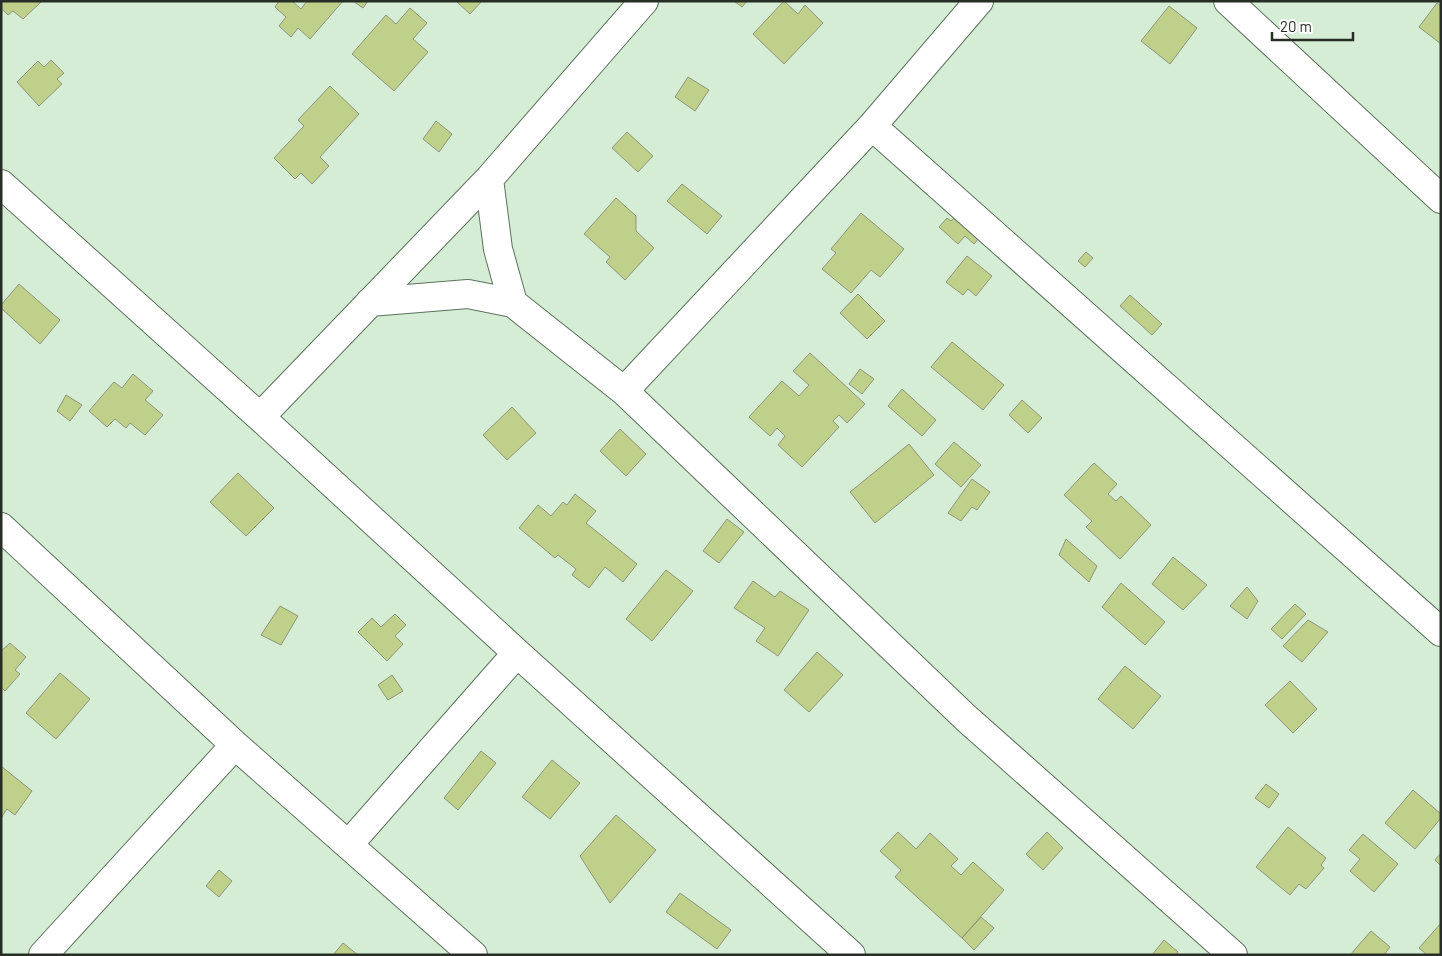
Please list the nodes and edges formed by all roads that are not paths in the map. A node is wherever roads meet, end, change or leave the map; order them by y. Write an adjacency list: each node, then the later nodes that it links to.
1 (644, 1): 5 (street)
2 (979, 1): 4 (street)
3 (1228, 1): 7 (street)
4 (872, 126): 10 (street); 13 (street)
5 (489, 178): 8 (street); 9 (street)
6 (1, 184): 11 (street)
7 (1441, 199)
8 (370, 302): 9 (street); 11 (street)
9 (513, 303): 10 (street)
10 (624, 391): 20 (street)
11 (260, 417): 14 (street)
12 (1, 527): 15 (street)
13 (1441, 632)
14 (516, 653): 16 (street); 19 (street)
15 (235, 745): 16 (street); 17 (street)
16 (349, 844): 18 (street)
17 (43, 955)
18 (472, 955)
19 (851, 955)
20 (1233, 955)

